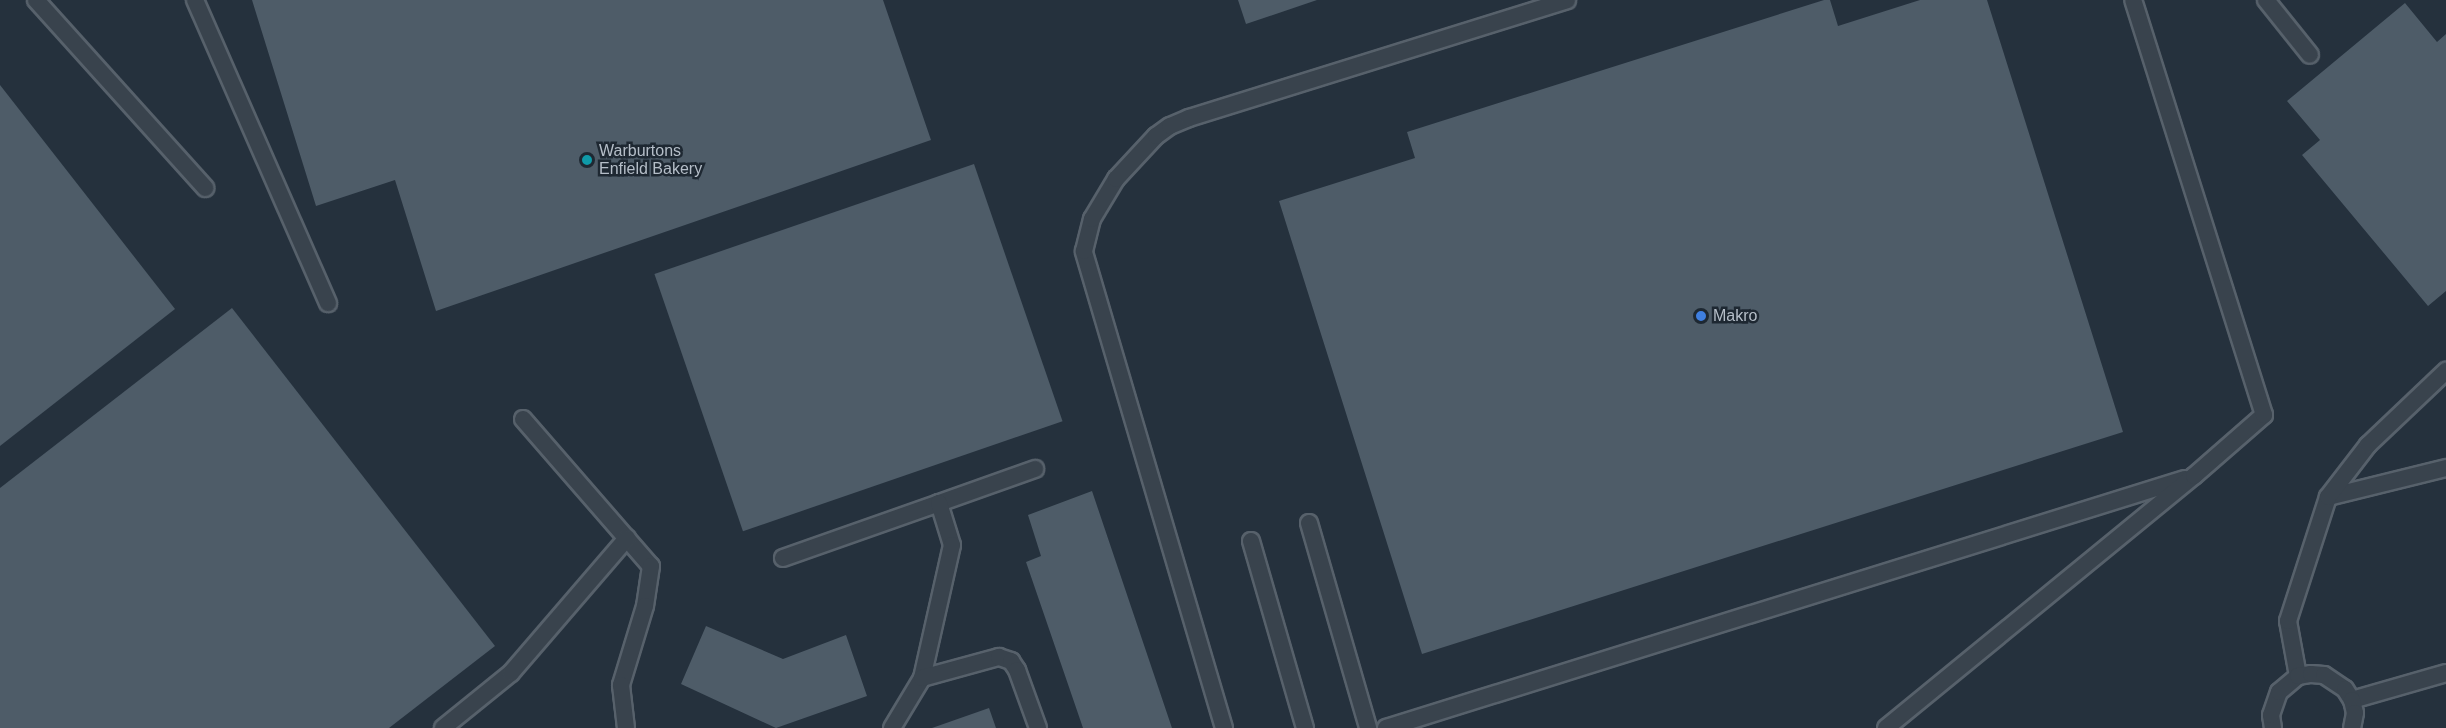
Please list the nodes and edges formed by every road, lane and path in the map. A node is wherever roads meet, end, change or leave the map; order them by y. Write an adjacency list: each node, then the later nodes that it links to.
1 (36, 0): 7 (lane)
2 (195, 0): 8 (lane)
3 (1567, 0): 28 (lane)
4 (2133, 0): 13 (lane)
5 (2266, 0): 6 (lane)
6 (2310, 55)
7 (205, 188)
8 (328, 303)
9 (2446, 371): 14 (lane)
10 (523, 418): 17 (lane)
11 (2446, 468): 14 (lane)
12 (1035, 469): 15 (lane)
13 (2194, 476): 31 (lane); 32 (lane)
14 (2328, 497): 21 (lane)
15 (939, 503): 19 (lane); 22 (lane)
16 (1309, 523): 30 (lane)
17 (627, 538): 24 (lane); 25 (lane)
18 (1251, 541): 29 (lane)
19 (783, 558)
20 (2446, 673): 23 (lane)
21 (2298, 676): 23 (lane); 33 (lane)
22 (922, 678): 26 (lane); 27 (lane)
23 (2352, 700): 34 (lane)
24 (443, 728)
25 (626, 728)
26 (892, 728)
27 (1038, 728)
28 (1224, 728)
29 (1305, 728)
30 (1368, 728)
31 (1386, 728)
32 (1886, 728)
33 (2272, 728)
34 (2352, 728)

